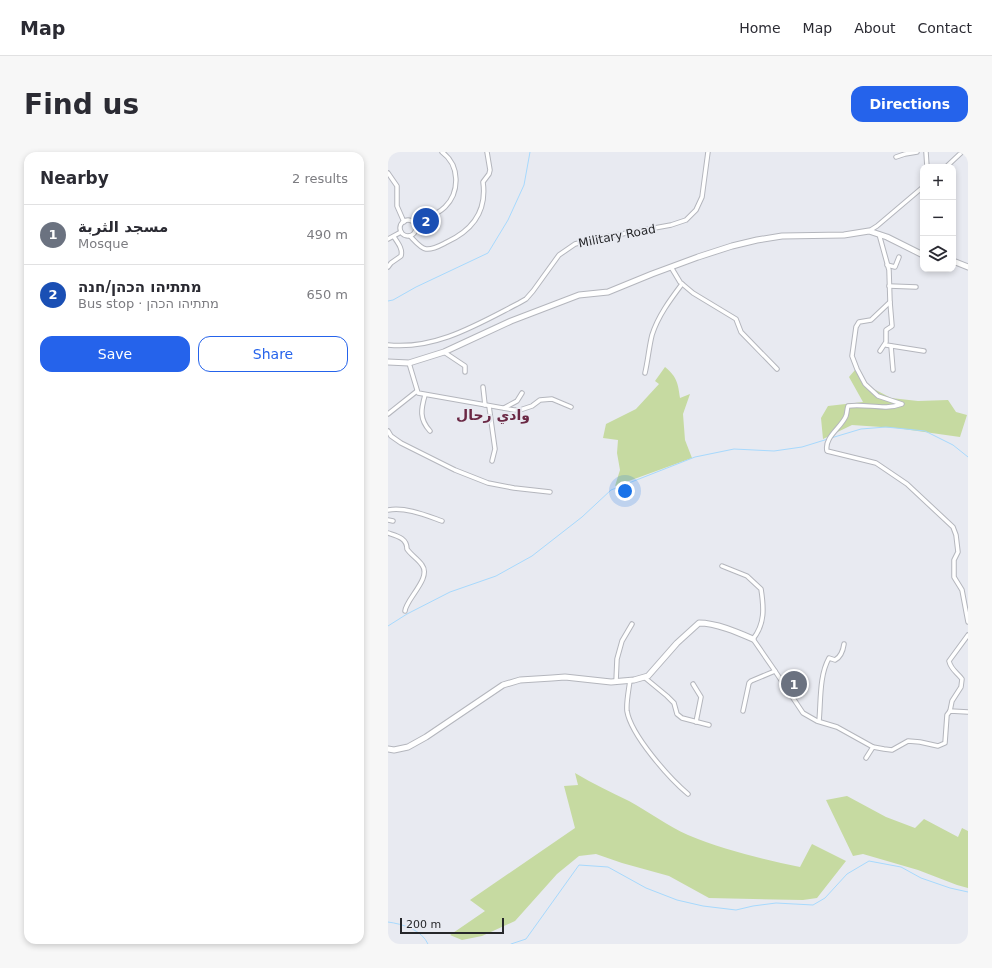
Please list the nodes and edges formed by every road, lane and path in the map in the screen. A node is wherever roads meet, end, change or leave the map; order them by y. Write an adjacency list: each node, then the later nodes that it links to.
1 (442, 152): 13 (street)
2 (487, 152): 18 (street)
3 (708, 152): 31 (street, Military Road)
4 (917, 152): 7 (street)
5 (926, 152): 8 (street)
6 (962, 152): 9 (street)
7 (896, 157)
8 (927, 164)
9 (949, 164)
10 (388, 173): 12 (street)
11 (920, 190): 14 (street)
12 (404, 222): 13 (street); 15 (street)
13 (415, 224): 18 (street)
14 (869, 231): 16 (street); 25 (street)
15 (401, 232): 17 (street); 18 (street)
16 (879, 234): 20 (street); 23 (street)
17 (394, 236): 19 (street); 24 (street)
18 (410, 236)
19 (388, 239)
20 (920, 254)
21 (899, 257): 23 (street)
22 (956, 262): 26 (street)
23 (887, 265): 28 (street)
24 (388, 267)
25 (671, 267): 27 (street); 36 (street)
26 (968, 267)
27 (682, 284): 39 (street); 42 (street)
28 (889, 286): 29 (street); 30 (street)
29 (916, 286)
30 (890, 302): 32 (street); 62 (street)
31 (388, 345)
32 (886, 345): 33 (street); 34 (street)
33 (890, 346): 35 (street); 40 (street)
34 (880, 351)
35 (924, 351)
36 (444, 352): 38 (street); 41 (street)
37 (388, 362): 38 (street)
38 (409, 363): 44 (street)
39 (777, 369)
40 (893, 370)
41 (465, 372)
42 (645, 373)
43 (483, 387): 47 (street)
44 (417, 391): 46 (street); 50 (street)
45 (522, 393): 49 (street)
46 (425, 395): 47 (street); 52 (street)
47 (487, 406): 49 (street); 53 (street)
48 (571, 407): 49 (street)
49 (504, 408)
50 (388, 414)
51 (388, 431): 54 (street)
52 (430, 431)
53 (492, 461)
54 (550, 492)
55 (388, 510): 58 (street)
56 (388, 520): 57 (street)
57 (393, 521)
58 (442, 521)
59 (388, 532): 61 (street)
60 (722, 566): 65 (street)
61 (405, 611)
62 (968, 622)
63 (632, 624): 70 (street)
64 (968, 635): 72 (street)
65 (752, 639): 67 (street); 68 (street)
66 (844, 644): 75 (street)
67 (775, 671): 73 (street); 75 (street)
68 (644, 677): 69 (street); 76 (street)
69 (630, 680): 70 (street); 81 (street)
70 (616, 682): 79 (street)
71 (693, 684): 76 (street)
72 (950, 711): 74 (street); 78 (street)
73 (743, 712)
74 (968, 712)
75 (819, 721): 78 (street)
76 (696, 722): 77 (street)
77 (709, 725)
78 (873, 747): 80 (street)
79 (388, 749)
80 (866, 758)
81 (688, 794)

